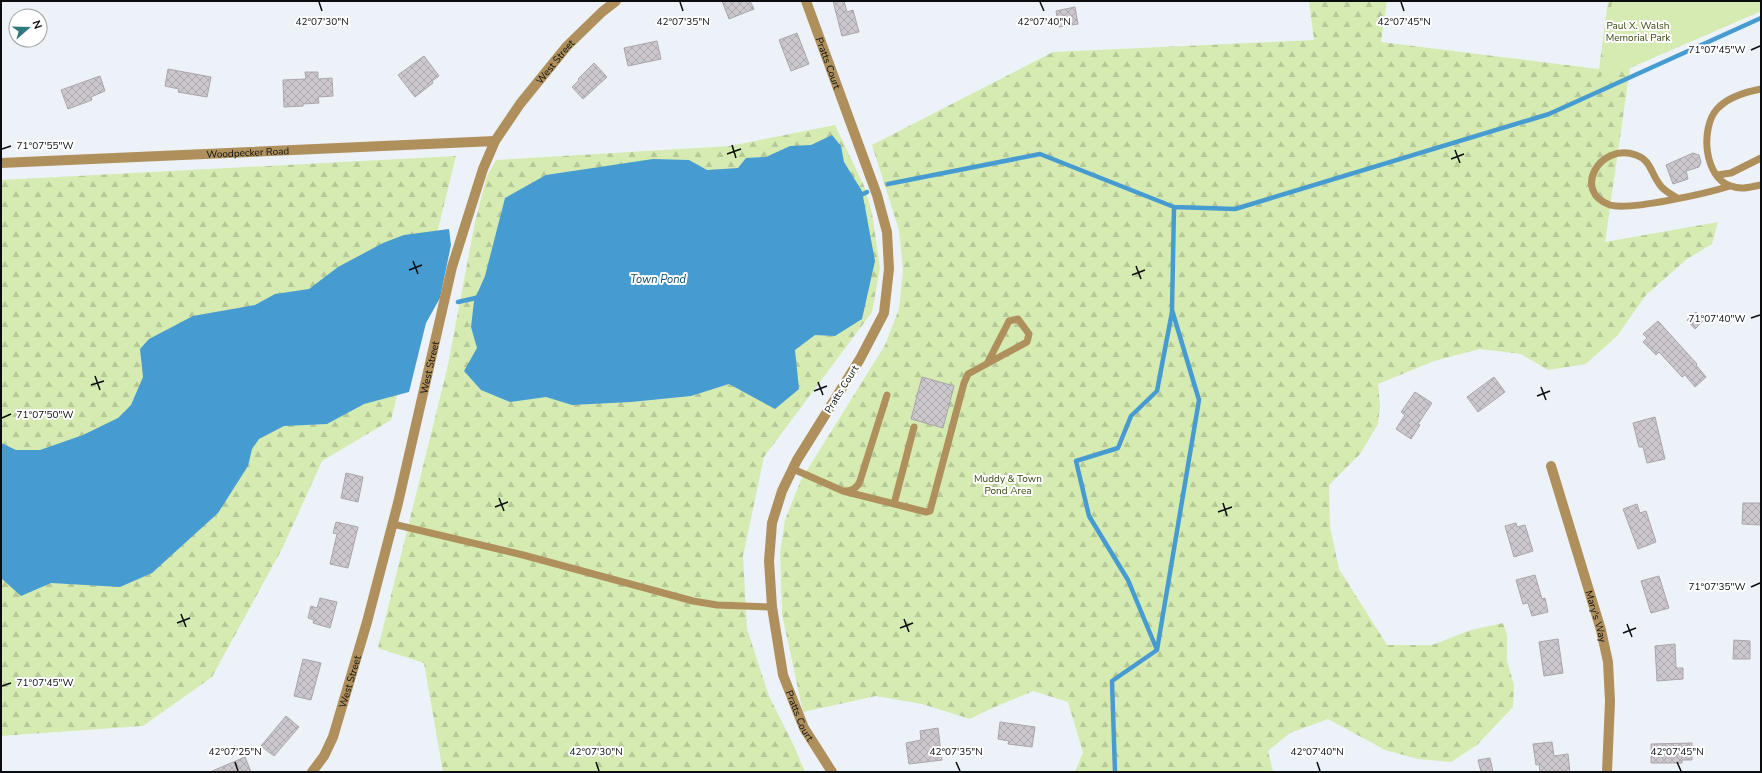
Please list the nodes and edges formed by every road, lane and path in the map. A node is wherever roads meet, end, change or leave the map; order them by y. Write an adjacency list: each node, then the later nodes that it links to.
1 (616, 1): 4 (street, West Street)
2 (806, 1): 15 (street, Pratts Court)
3 (1761, 89): 7 (lane)
4 (495, 141): 6 (street, Woodpecker Road); 18 (street, West Street)
5 (1761, 158): 7 (lane)
6 (1, 162)
7 (1717, 175): 9 (lane)
8 (1761, 185): 9 (lane)
9 (1730, 186): 10 (lane)
10 (1676, 198): 10 (lane)
11 (988, 362): 11 (lane); 17 (lane)
12 (887, 395): 16 (lane)
13 (914, 427): 17 (lane)
14 (1551, 466): 24 (street, Mary's Way)
15 (793, 469): 16 (lane); 19 (street, Pratts Court)
16 (843, 491): 17 (lane)
17 (894, 504)
18 (393, 524): 19 (lane); 20 (street, West Street)
19 (772, 607): 23 (street, Pratts Court)
20 (324, 756): 21 (street, West Street); 22 (street)
21 (312, 772)
22 (320, 772)
23 (832, 772)
24 (1607, 772)

